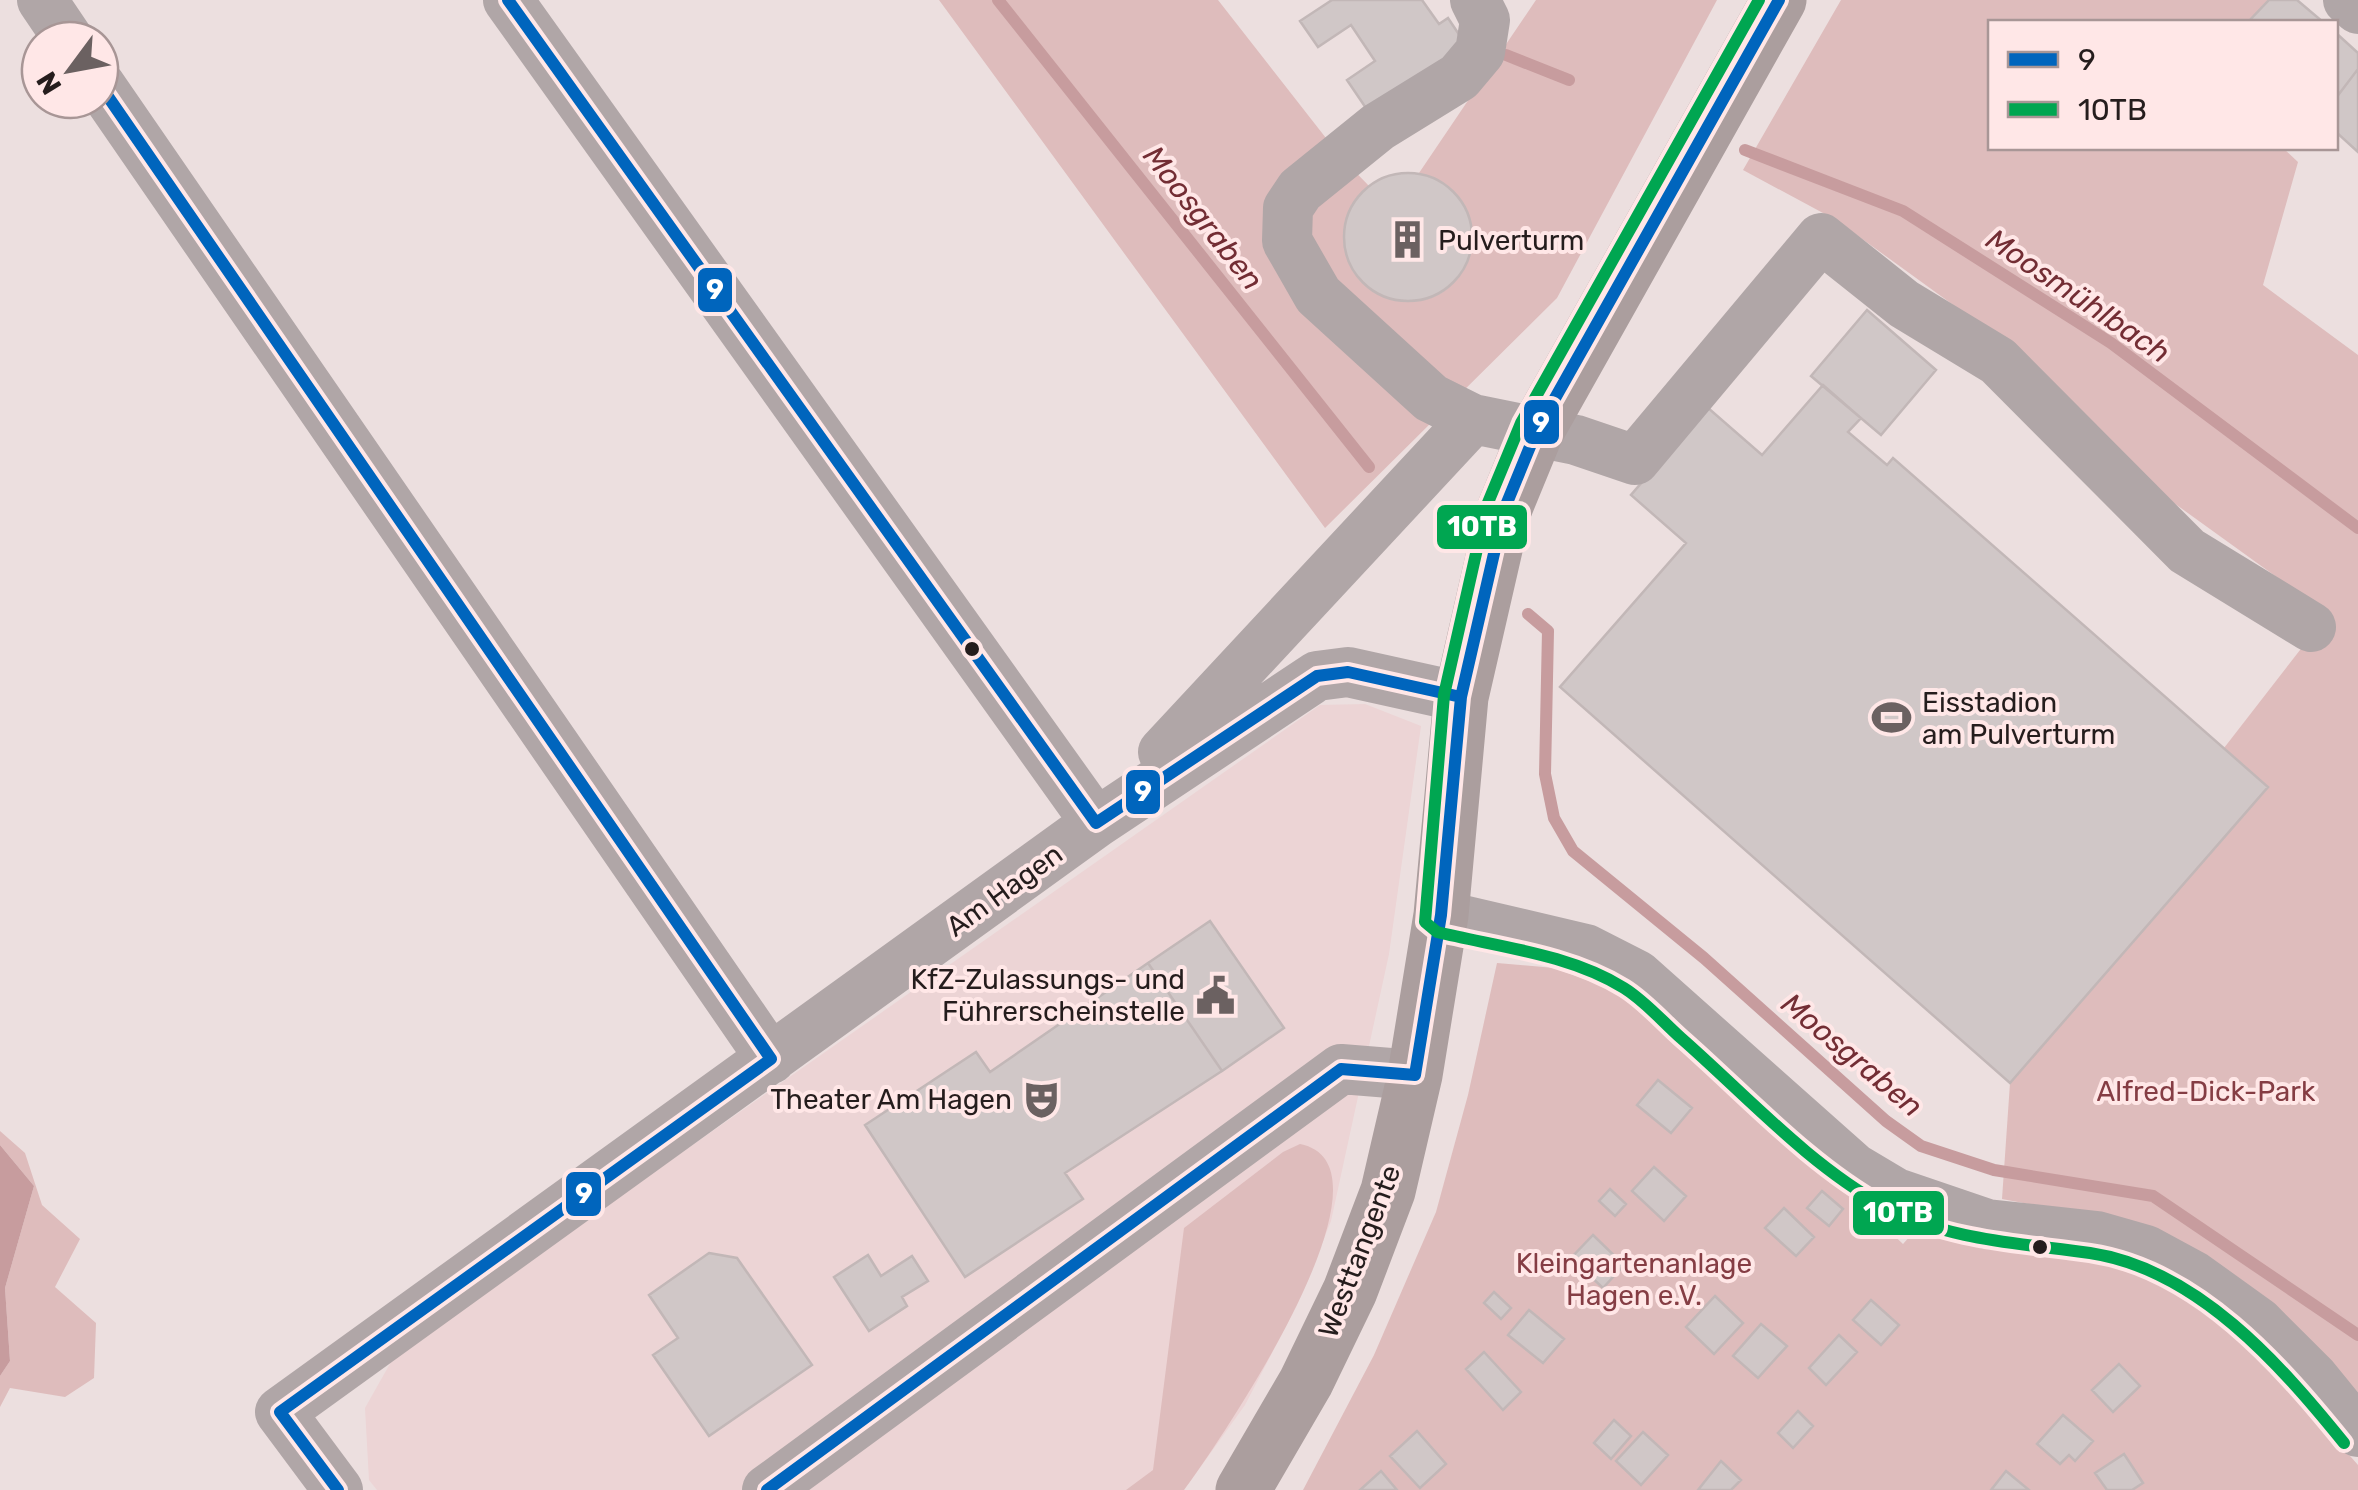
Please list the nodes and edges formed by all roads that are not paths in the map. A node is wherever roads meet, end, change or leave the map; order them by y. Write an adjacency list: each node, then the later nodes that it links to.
1 (508, 0): 11 (street)
2 (1475, 0): 7 (street)
3 (1779, 0): 8 (main road, Westtangente)
4 (2348, 0): 5 (street)
5 (2358, 8)
6 (120, 114): 13 (street)
7 (1473, 419): 8 (street); 11 (street)
8 (1536, 432): 9 (street); 10 (main road, Westtangente)
9 (2312, 627)
10 (1461, 697): 11 (street, Am Hagen); 12 (main road, Westtangente)
11 (1096, 823): 13 (street, Am Hagen)
12 (1442, 915): 14 (main road, Westtangente); 15 (street)
13 (771, 1059): 16 (street, Am Hagen)
14 (1415, 1075): 17 (street); 18 (main road, Westtangente)
15 (2358, 1432)
16 (338, 1490)
17 (766, 1490)
18 (1243, 1490)

